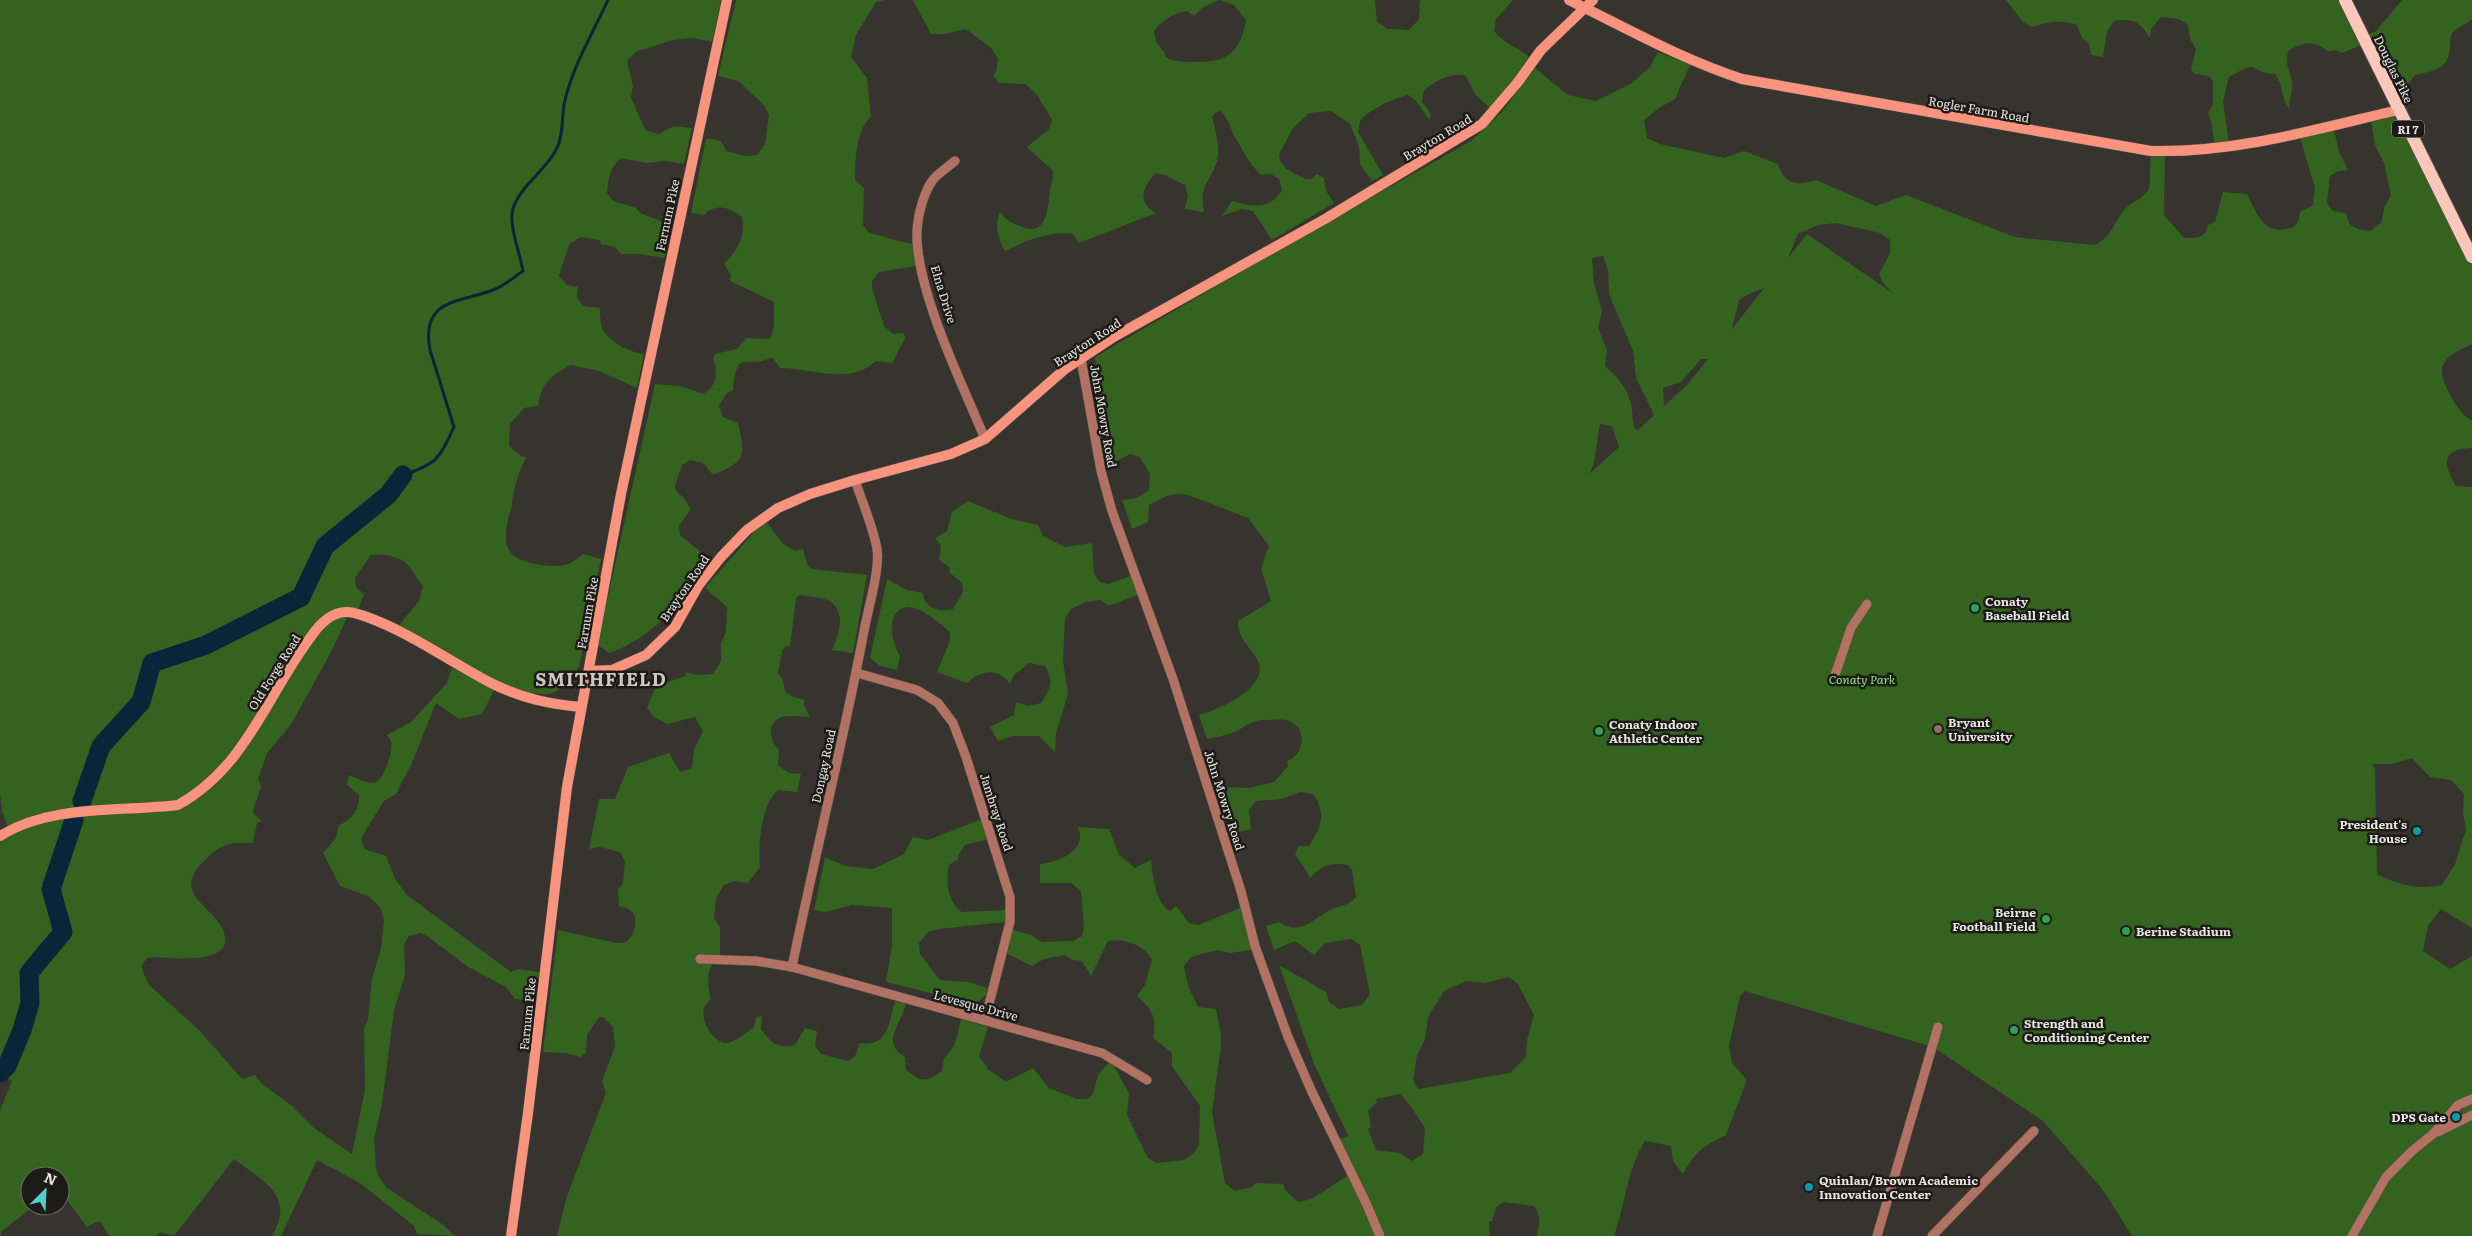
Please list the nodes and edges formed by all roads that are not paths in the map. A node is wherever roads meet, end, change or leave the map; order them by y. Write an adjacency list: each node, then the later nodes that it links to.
1 (727, 0): 13 (street, Farnum Pike)
2 (1569, 0): 5 (street, Rogler Farm Road)
3 (1593, 0): 5 (street, Brayton Road)
4 (2345, 0): 6 (main road, Douglas Pike / RI 7)
5 (1584, 7): 6 (street, Rogler Farm Road); 9 (street, Brayton Road)
6 (2398, 110): 8 (main road, Douglas Pike / RI 7)
7 (955, 161): 10 (street, Elna Drive)
8 (2472, 257)
9 (1080, 359): 10 (street, Brayton Road); 28 (street, John Mowry Road)
10 (985, 439): 11 (street, Brayton Road)
11 (855, 480): 13 (street, Brayton Road); 14 (street, Dongay Road)
12 (1867, 604): 15 (street)
13 (589, 671): 16 (street, Farnum Pike)
14 (857, 673): 19 (street, Dongay Road); 20 (street, Jambray Road)
15 (1835, 675)
16 (581, 708): 17 (street, Old Forge Road); 27 (street, Farnum Pike)
17 (0, 836)
18 (700, 959): 19 (street)
19 (792, 967): 20 (street, Levesque Drive)
20 (985, 1020): 22 (street, Levesque Drive)
21 (1938, 1028): 29 (street)
22 (1147, 1080)
23 (2472, 1100): 26 (street)
24 (2472, 1115): 26 (street)
25 (2034, 1131): 30 (street)
26 (2433, 1134): 31 (street)
27 (511, 1236)
28 (1380, 1236)
29 (1877, 1236)
30 (1932, 1236)
31 (2352, 1236)

